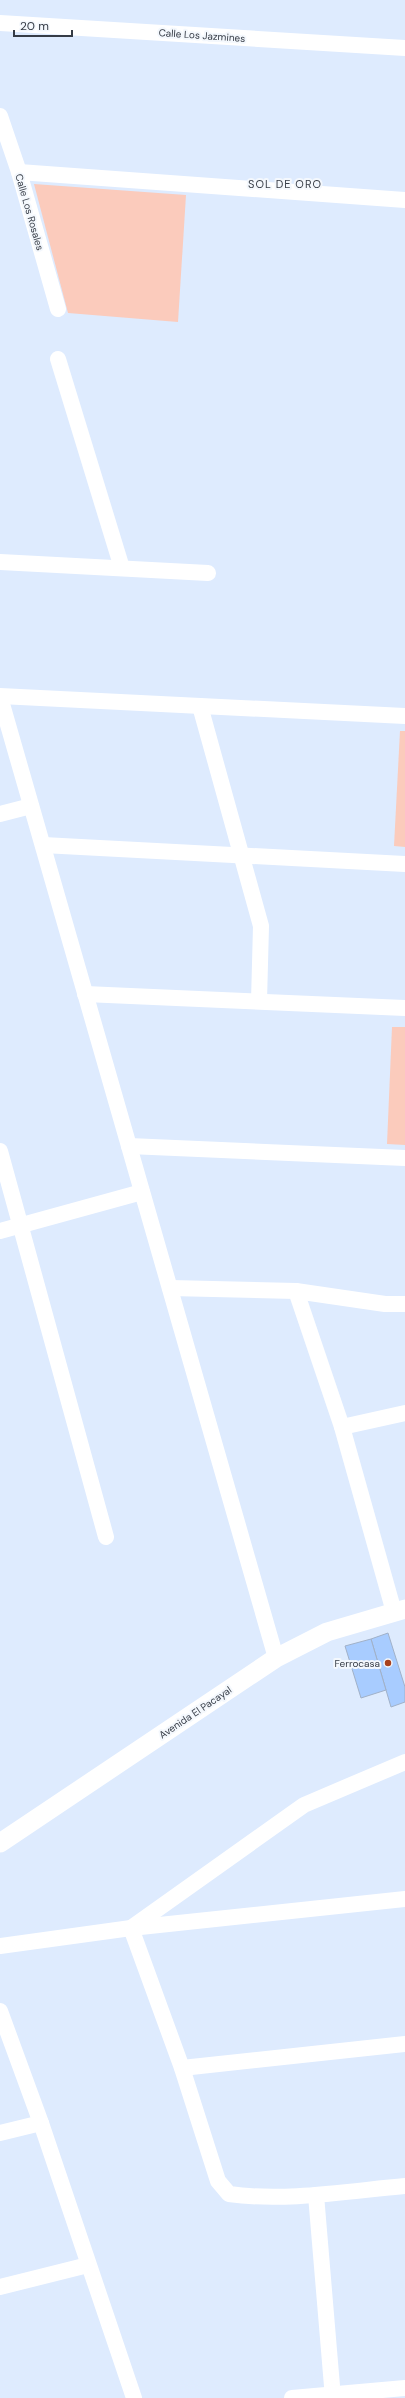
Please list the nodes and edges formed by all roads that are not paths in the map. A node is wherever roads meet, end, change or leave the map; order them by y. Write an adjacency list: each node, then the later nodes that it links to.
1 (0, 23): 2 (street, Calle Los Jazmines)
2 (405, 48)
3 (1, 127): 4 (street, Calle Los Rosales)
4 (18, 172): 5 (street); 6 (street, Calle Los Rosales)
5 (405, 200)
6 (58, 309)
7 (58, 359): 9 (street)
8 (0, 562): 9 (street)
9 (122, 568): 10 (street)
10 (208, 573)
11 (0, 696): 12 (street); 14 (street)
12 (200, 706): 13 (street); 17 (street)
13 (405, 716)
14 (31, 806): 15 (street); 16 (street)
15 (0, 814)
16 (43, 845): 17 (street); 19 (street)
17 (242, 855): 18 (street); 20 (street)
18 (405, 864)
19 (85, 994): 20 (street); 22 (street)
20 (259, 1001): 21 (street)
21 (405, 1008)
22 (129, 1146): 24 (street); 25 (street)
23 (0, 1151): 26 (street)
24 (405, 1158)
25 (142, 1192): 26 (street); 28 (street)
26 (20, 1225): 27 (street); 33 (street)
27 (0, 1231)
28 (170, 1288): 29 (street); 35 (street)
29 (296, 1291): 30 (street); 32 (street)
30 (405, 1304)
31 (405, 1413): 32 (street)
32 (342, 1427): 34 (street)
33 (106, 1537)
34 (400, 1611): 35 (street, Avenida El Pacayal)
35 (276, 1658): 37 (street, Avenida El Pacayal)
36 (405, 1762): 39 (street)
37 (0, 1843)
38 (405, 1899): 39 (street)
39 (131, 1928): 40 (street); 43 (street)
40 (0, 1946)
41 (0, 2011): 44 (street)
42 (405, 2044): 43 (street)
43 (182, 2068): 47 (street)
44 (41, 2124): 45 (street); 48 (street)
45 (0, 2133)
46 (405, 2186): 47 (street)
47 (316, 2195): 51 (street)
48 (88, 2265): 49 (street); 52 (street)
49 (0, 2287)
50 (405, 2388): 51 (street)
51 (333, 2396): 53 (street)
52 (134, 2398)
53 (292, 2398)

